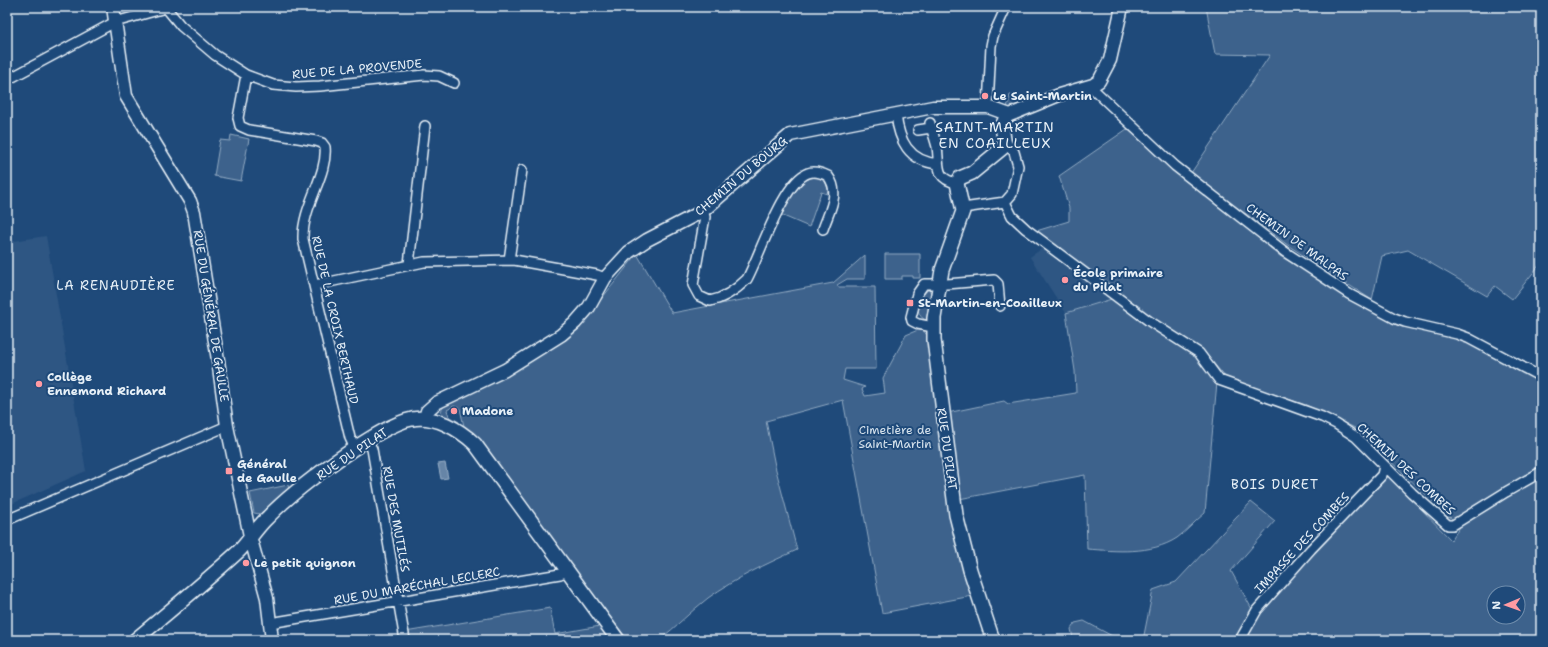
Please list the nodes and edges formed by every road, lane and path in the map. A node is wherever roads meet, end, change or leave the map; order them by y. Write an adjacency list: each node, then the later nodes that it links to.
1 (113, 7): 5 (street, RUE DU GÉNÉRAL DE GAULLE)
2 (1006, 7): 10 (street)
3 (1122, 7): 9 (street)
4 (168, 8): 5 (street); 6 (street, RUE DE LA PROVENDE)
5 (115, 22): 7 (street); 32 (street, RUE DU GÉNÉRAL DE GAULLE)
6 (246, 75): 8 (street, RUE DE LA PROVENDE); 27 (street, RUE DE LA CROIX BERTHAUD)
7 (7, 80)
8 (454, 83)
9 (1090, 86): 12 (street); 30 (street, CHEMIN DE MALPAS)
10 (988, 107): 11 (street, CHEMIN DU BOURG); 12 (street, CHEMIN DU BOURG)
11 (896, 114): 16 (street); 21 (street, CHEMIN DU BOURG)
12 (1007, 115): 15 (main road)
13 (425, 126): 24 (street)
14 (918, 130): 16 (street)
15 (1005, 141): 18 (main road); 19 (street)
16 (938, 164): 18 (street)
17 (522, 170): 23 (street)
18 (957, 183): 20 (main road)
19 (1005, 202): 20 (street); 35 (street, CHEMIN DES COMBES)
20 (963, 208): 26 (main road, RUE DU PILAT)
21 (703, 211): 22 (street); 25 (street, CHEMIN DU BOURG)
22 (823, 228)
23 (509, 260): 24 (street); 25 (street)
24 (409, 264): 27 (street)
25 (605, 278): 31 (street, CHEMIN DU BOURG)
26 (940, 284): 28 (street); 29 (main road, RUE DU PILAT); 29 (street)
27 (314, 285): 34 (street, RUE DE LA CROIX BERTHAUD)
28 (1000, 306)
29 (933, 327): 46 (main road, RUE DU PILAT)
30 (1541, 377)
31 (425, 418): 33 (main road, RUE DU PILAT); 39 (main road)
32 (227, 426): 37 (street); 38 (street, RUE DU GÉNÉRAL DE GAULLE)
33 (367, 441): 34 (main road, RUE DU PILAT); 40 (street, RUE DES MUTILÉS)
34 (355, 449): 38 (main road, RUE DU PILAT)
35 (1384, 466): 36 (street, CHEMIN DES COMBES); 47 (street, IMPASSE DES COMBES)
36 (1541, 472)
37 (7, 520)
38 (250, 536): 41 (street, RUE DU GÉNÉRAL DE GAULLE); 42 (main road, RUE DU PILAT)
39 (567, 571): 40 (street, RUE DU MARÉCHAL LECLERC); 45 (main road)
40 (398, 602): 41 (street, RUE DU MARÉCHAL LECLERC); 44 (street, RUE DES MUTILÉS)
41 (270, 622): 43 (street, RUE DU GÉNÉRAL DE GAULLE)
42 (135, 640)
43 (272, 640)
44 (405, 640)
45 (618, 640)
46 (993, 640)
47 (1240, 640)

